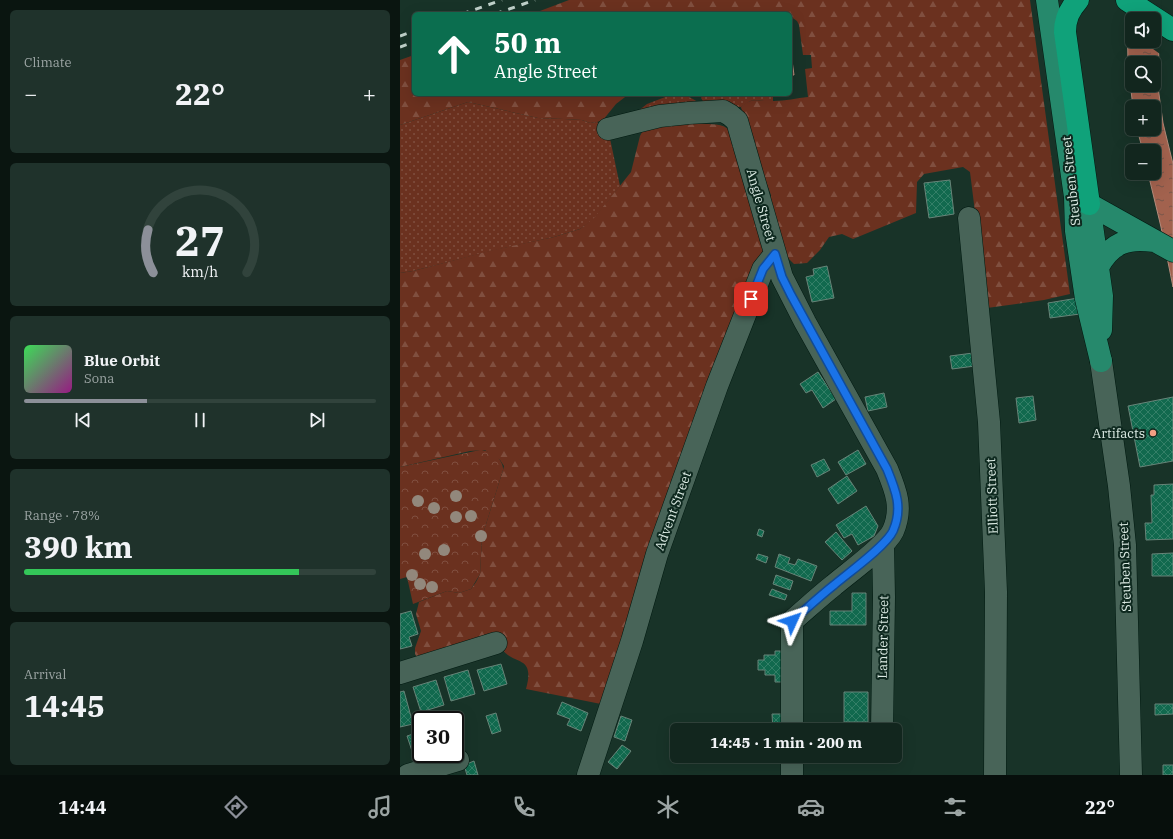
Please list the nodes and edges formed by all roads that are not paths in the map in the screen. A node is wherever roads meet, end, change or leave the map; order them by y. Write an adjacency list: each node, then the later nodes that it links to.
1 (1047, 0): 6 (main road, Steuben Street)
2 (1078, 0): 6 (highway)
3 (1128, 0): 4 (highway)
4 (1173, 30)
5 (608, 129): 9 (street, Angle Street)
6 (1082, 201): 8 (main road); 10 (main road, Steuben Street); 11 (main road, Steuben Street)
7 (970, 218): 22 (street, Elliott Street)
8 (1164, 246): 10 (main road)
9 (775, 254): 12 (street, Angle Street); 20 (street, Advent Street)
10 (1098, 267): 11 (main road, Steuben Street)
11 (1101, 361): 23 (street, Steuben Street)
12 (883, 544): 15 (street, Angle Street); 16 (street, Lander Street)
13 (496, 643): 14 (street)
14 (400, 673)
15 (792, 723)
16 (882, 723)
17 (448, 763): 19 (street)
18 (792, 763): 21 (street)
19 (408, 775)
20 (588, 775)
21 (792, 775)
22 (996, 775)
23 (1131, 775)

